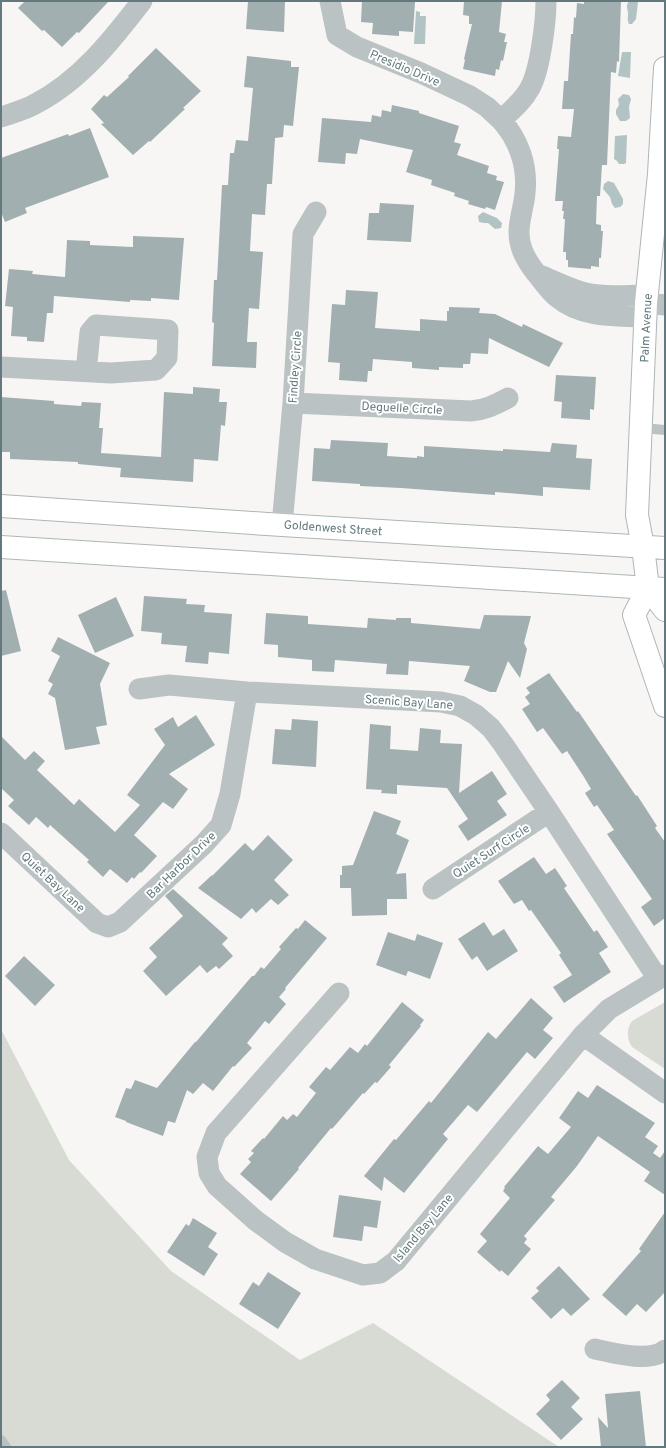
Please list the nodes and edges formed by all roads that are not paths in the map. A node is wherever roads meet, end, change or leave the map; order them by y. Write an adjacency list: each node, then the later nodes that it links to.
1 (142, 1): 5 (street)
2 (330, 1): 6 (street, Presidio Drive)
3 (546, 1): 6 (street)
4 (665, 68): 7 (main road, Palm Avenue)
5 (1, 117)
6 (501, 120): 9 (street, Presidio Drive)
7 (662, 174): 9 (main road, Palm Avenue)
8 (316, 212): 13 (street, Findley Circle)
9 (651, 305): 14 (main road, Palm Avenue)
10 (1, 367): 11 (street)
11 (86, 372)
12 (508, 398): 13 (street, Deguelle Circle)
13 (293, 403): 17 (street, Findley Circle)
14 (642, 428): 15 (lane); 18 (main road, Palm Avenue)
15 (665, 430)
16 (1, 506): 17 (main road, Goldenwest Street)
17 (282, 525): 18 (main road, Goldenwest Street)
18 (643, 547): 20 (main road, Goldenwest Street); 21 (main road, Palm Avenue)
19 (1, 548): 21 (main road)
20 (665, 548)
21 (656, 588): 22 (main road); 25 (main road)
22 (665, 610)
23 (139, 689): 24 (street, Scenic Bay Lane)
24 (247, 692): 26 (street, Scenic Bay Lane); 29 (street, Bar Harbor Drive)
25 (665, 706)
26 (549, 812): 28 (street, Quiet Surf Circle); 30 (street, Scenic Bay Lane)
27 (1, 833): 29 (street, Quiet Bay Lane)
28 (433, 889)
29 (108, 927)
30 (661, 977): 32 (street, Island Bay Lane)
31 (340, 993): 32 (street, Island Bay Lane)
32 (583, 1035): 33 (street)
33 (665, 1093)
34 (594, 1349): 35 (street)
35 (665, 1350)
36 (1, 1440): 37 (lane)
37 (6, 1447)

